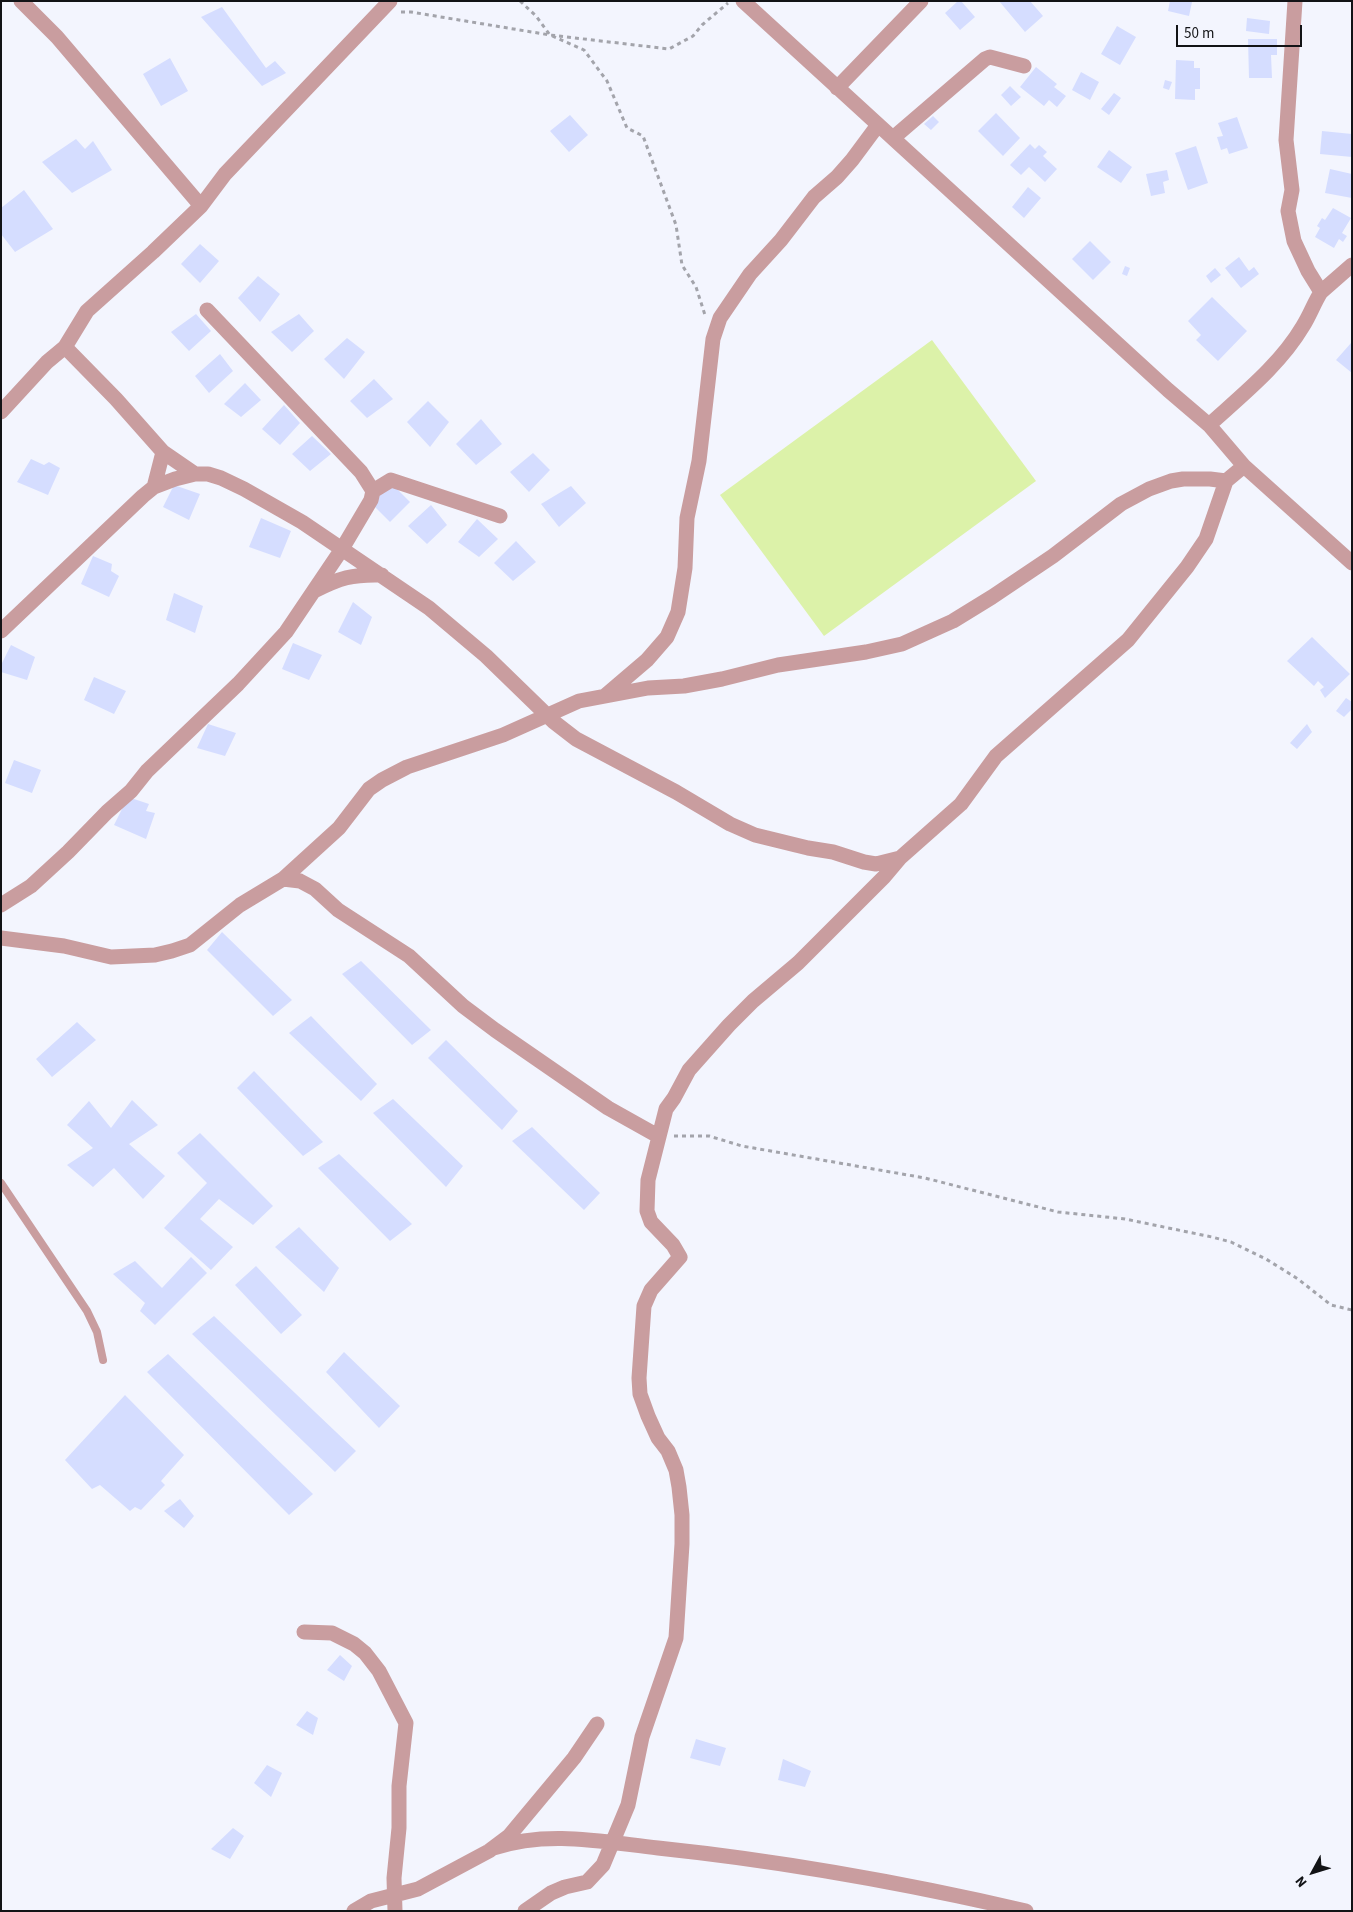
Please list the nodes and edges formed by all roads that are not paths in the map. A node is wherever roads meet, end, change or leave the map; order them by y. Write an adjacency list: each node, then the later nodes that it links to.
1 (22, 1): 10 (street)
2 (390, 1): 10 (street)
3 (921, 1): 7 (street)
4 (1295, 1): 12 (street)
5 (749, 3): 7 (street)
6 (1024, 66): 9 (street)
7 (837, 88): 8 (street)
8 (878, 125): 9 (street); 29 (street)
9 (893, 138): 16 (street)
10 (201, 206): 14 (street)
11 (1352, 265): 12 (street)
12 (1321, 292): 16 (street)
13 (207, 310): 22 (street)
14 (65, 347): 15 (street); 17 (street)
15 (1, 412)
16 (1210, 425): 18 (street)
17 (162, 452): 19 (street); 21 (street)
18 (1244, 466): 20 (street); 25 (street)
19 (195, 474): 21 (street); 24 (street)
20 (1226, 481): 29 (street); 31 (street)
21 (154, 487): 28 (street)
22 (373, 491): 23 (street); 24 (street)
23 (500, 516)
24 (342, 548): 26 (street); 27 (street)
25 (1352, 564)
26 (382, 575): 27 (street); 30 (street)
27 (314, 591): 33 (street)
28 (1, 631)
29 (605, 696): 30 (street)
30 (548, 716): 31 (street); 32 (street)
31 (900, 858): 35 (street)
32 (282, 879): 34 (street); 35 (street)
33 (1, 905)
34 (1, 938)
35 (658, 1136): 40 (street)
36 (1, 1183): 37 (lane)
37 (103, 1360)
38 (304, 1632): 42 (street)
39 (596, 1724): 41 (street)
40 (614, 1843): 41 (street); 45 (street); 46 (street)
41 (494, 1848): 42 (street)
42 (394, 1895): 43 (street); 44 (street)
43 (354, 1911)
44 (395, 1911)
45 (525, 1911)
46 (1026, 1911)

